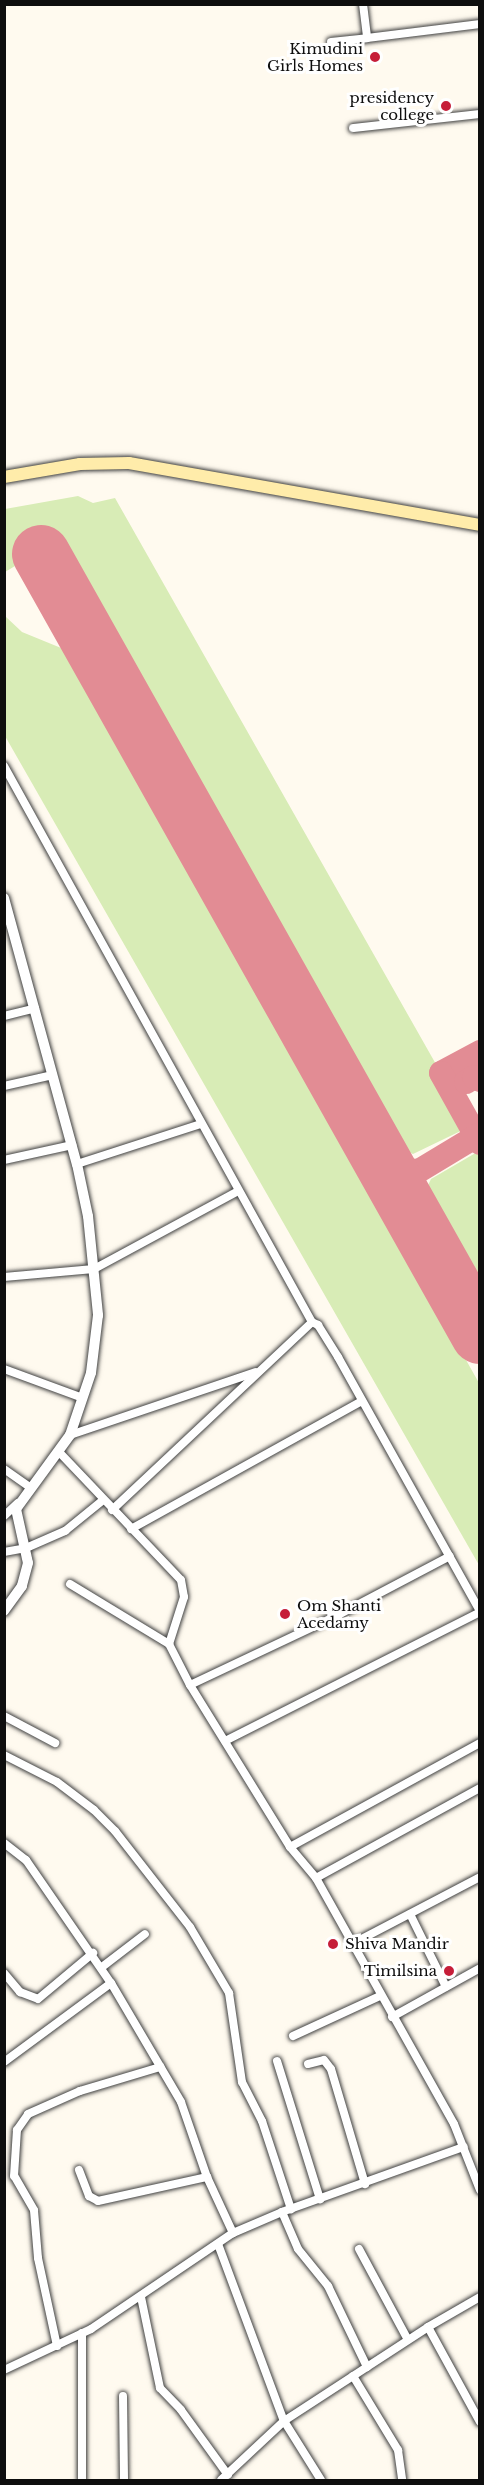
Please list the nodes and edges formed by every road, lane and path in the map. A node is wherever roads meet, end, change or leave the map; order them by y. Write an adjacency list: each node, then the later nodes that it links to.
1 (363, 4): 3 (street)
2 (480, 24): 3 (street)
3 (367, 38): 4 (street)
4 (331, 42)
5 (480, 114): 6 (street)
6 (353, 128)
7 (4, 477): 8 (main road)
8 (480, 525)
9 (4, 766): 16 (street)
10 (4, 898): 11 (street)
11 (9, 928): 12 (street)
12 (35, 1008): 13 (street); 14 (street)
13 (4, 1016)
14 (53, 1075): 15 (street); 17 (street)
15 (4, 1086)
16 (201, 1124): 19 (street); 20 (street)
17 (72, 1145): 18 (street); 19 (street)
18 (4, 1160)
19 (77, 1164): 21 (street)
20 (238, 1191): 21 (street); 23 (street)
21 (94, 1269): 22 (street); 26 (street)
22 (4, 1277)
23 (312, 1323): 25 (street); 27 (street)
24 (4, 1369): 26 (street)
25 (260, 1371): 28 (street); 34 (street)
26 (83, 1398): 28 (street)
27 (362, 1401): 36 (street); 39 (street)
28 (70, 1435): 29 (street)
29 (60, 1453): 31 (street); 32 (street)
30 (4, 1469): 31 (street)
31 (31, 1488): 33 (street)
32 (104, 1500): 34 (street); 37 (street)
33 (18, 1503): 35 (street); 37 (street)
34 (112, 1510): 36 (street)
35 (4, 1516)
36 (131, 1529): 43 (street)
37 (26, 1548): 38 (street); 41 (street)
38 (4, 1552)
39 (450, 1556): 42 (street); 44 (street)
40 (70, 1584): 43 (street)
41 (4, 1611)
42 (480, 1611): 46 (street)
43 (170, 1644): 44 (street)
44 (190, 1685): 46 (street)
45 (4, 1716): 47 (street)
46 (225, 1741): 52 (street)
47 (55, 1743)
48 (480, 1743): 52 (street)
49 (4, 1755): 77 (street)
50 (480, 1788): 54 (street)
51 (4, 1843): 58 (street)
52 (290, 1847): 54 (street)
53 (480, 1877): 55 (street)
54 (316, 1878): 57 (street)
55 (410, 1914): 57 (street); 63 (street)
56 (145, 1934): 59 (street)
57 (352, 1944): 64 (street)
58 (93, 1953): 59 (street); 61 (street)
59 (102, 1967): 62 (street)
60 (480, 1968): 63 (street)
61 (4, 1973)
62 (111, 1983): 68 (street); 70 (street)
63 (446, 1987): 65 (street)
64 (380, 1996): 65 (street); 66 (street)
65 (392, 2017): 71 (street)
66 (293, 2036)
67 (277, 2061): 76 (street)
68 (4, 2062)
69 (308, 2064): 74 (street)
70 (160, 2067): 73 (street); 86 (street)
71 (464, 2148): 74 (street); 75 (street)
72 (79, 2170): 73 (street)
73 (207, 2177): 78 (street)
74 (365, 2184): 76 (street)
75 (480, 2190)
76 (320, 2199): 77 (street)
77 (287, 2210): 78 (street); 87 (street)
78 (233, 2233): 79 (street)
79 (218, 2244): 81 (street); 91 (street)
80 (358, 2249): 85 (street)
81 (141, 2297): 84 (street); 93 (street)
82 (480, 2297): 83 (street)
83 (428, 2327): 85 (street); 92 (street)
84 (82, 2333): 86 (street); 94 (street)
85 (408, 2340): 87 (street)
86 (57, 2346): 88 (street)
87 (367, 2367): 89 (street)
88 (4, 2370)
89 (353, 2376): 91 (street); 97 (street)
90 (123, 2396): 95 (street)
91 (284, 2421): 93 (street); 96 (street)
92 (480, 2422)
93 (225, 2478)
94 (82, 2481)
95 (124, 2481)
96 (321, 2481)
97 (402, 2481)

